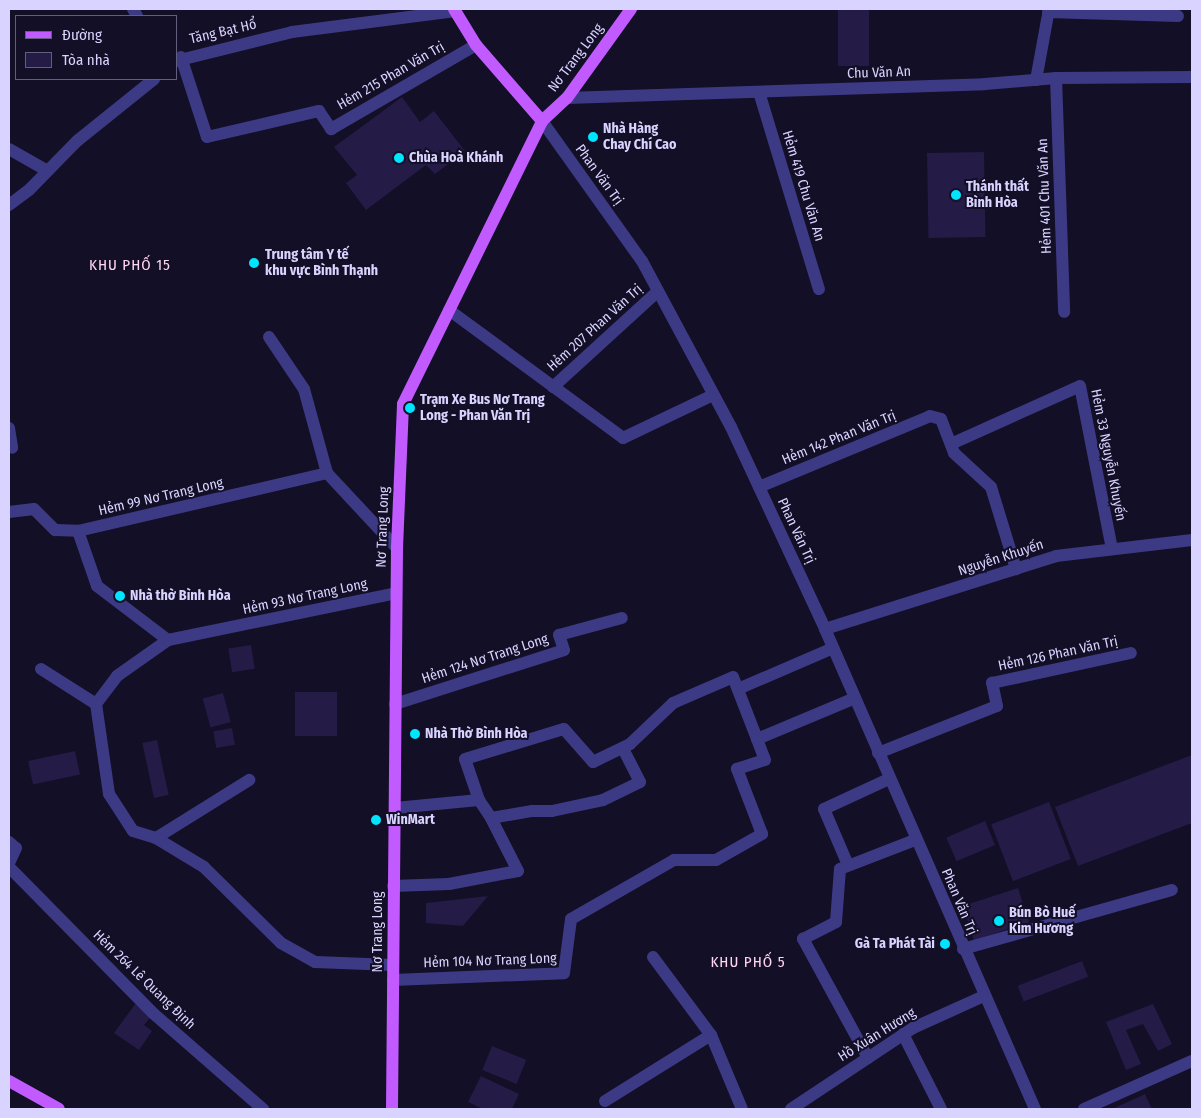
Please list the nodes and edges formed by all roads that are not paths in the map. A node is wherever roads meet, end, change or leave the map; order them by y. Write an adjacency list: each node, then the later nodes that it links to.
1 (631, 9): 12 (main road, Nơ Trang Long)
2 (455, 10): 5 (main road, Phan Văn Trị); 6 (street, Tăng Bạt Hổ)
3 (1049, 10): 4 (street); 10 (street)
4 (1178, 16)
5 (476, 45): 6 (street, Hẻm 215 Phan Văn Trị); 13 (main road, Phan Văn Trị)
6 (178, 59)
7 (1192, 77): 8 (street, Chu Văn An)
8 (1056, 78): 10 (street, Chu Văn An); 20 (street, Hẻm 401 Chu Văn An)
9 (153, 80): 15 (street)
10 (1036, 80): 11 (street, Chu Văn An)
11 (758, 92): 12 (street, Chu Văn An); 17 (street, Hẻm 419 Chu Văn An)
12 (567, 98): 13 (main road, Nơ Trang Long)
13 (542, 121): 18 (street, Phan Văn Trị); 19 (main road, Nơ Trang Long)
14 (9, 149): 15 (street)
15 (46, 170): 16 (street)
16 (9, 205)
17 (819, 289)
18 (658, 290): 22 (street, Hẻm 207 Phan Văn Trị); 23 (street, Phan Văn Trị)
19 (449, 310): 22 (street); 32 (main road, Nơ Trang Long)
20 (1064, 312)
21 (269, 337): 27 (street)
22 (553, 387): 23 (street)
23 (713, 395): 28 (street, Phan Văn Trị)
24 (9, 428): 26 (street)
25 (951, 444): 28 (street, Hẻm 142 Phan Văn Trị); 33 (street, Hẻm 33 Nguyễn Khuyến); 34 (street)
26 (12, 448)
27 (327, 473): 30 (street, Hẻm 99 Nơ Trang Long); 32 (street)
28 (758, 487): 37 (street, Phan Văn Trị)
29 (9, 512): 30 (street, Hẻm 99 Nơ Trang Long)
30 (78, 532): 38 (street)
31 (1192, 540): 33 (street, Nguyễn Khuyến)
32 (397, 548): 35 (main road, Nơ Trang Long)
33 (1112, 549): 34 (street, Nguyễn Khuyến)
34 (1016, 569): 37 (street, Nguyễn Khuyến)
35 (396, 593): 38 (street, Hẻm 93 Nơ Trang Long); 45 (main road, Nơ Trang Long)
36 (622, 618): 45 (street, Hẻm 124 Nơ Trang Long)
37 (825, 630): 39 (street, Phan Văn Trị)
38 (168, 640): 44 (street, Hẻm 93 Nơ Trang Long)
39 (833, 648): 42 (street); 43 (street, Phan Văn Trị)
40 (1131, 653): 48 (street, Hẻm 126 Phan Văn Trị)
41 (41, 669): 44 (street)
42 (738, 689): 46 (street); 47 (street)
43 (855, 698): 46 (street); 48 (street, Phan Văn Trị)
44 (96, 704): 54 (street)
45 (395, 704): 52 (main road, Nơ Trang Long)
46 (757, 739): 65 (street, Hẻm 104 Nơ Trang Long)
47 (623, 748): 51 (street); 53 (street)
48 (878, 753): 49 (street, Phan Văn Trị)
49 (889, 779): 55 (street, Phan Văn Trị); 58 (street)
50 (249, 780): 54 (street)
51 (480, 800): 52 (street); 53 (street)
52 (394, 808): 60 (main road, Nơ Trang Long)
53 (491, 818): 60 (street)
54 (156, 838): 64 (street)
55 (915, 840): 58 (street); 62 (street, Phan Văn Trị)
56 (9, 842): 57 (street)
57 (9, 863)
58 (848, 865): 69 (street)
59 (9, 867): 75 (street, Hẻm 264 Lê Quang Định)
60 (393, 886): 64 (main road, Nơ Trang Long)
61 (1172, 890): 62 (street)
62 (963, 949): 66 (street, Phan Văn Trị)
63 (653, 957): 68 (street)
64 (393, 965): 65 (main road, Nơ Trang Long)
65 (393, 980): 76 (main road, Nơ Trang Long)
66 (984, 996): 67 (street, Hồ Xuân Hương); 79 (street, Phan Văn Trị)
67 (903, 1034): 69 (street, Hồ Xuân Hương); 78 (street)
68 (711, 1035): 72 (street); 77 (street)
69 (868, 1058): 73 (street, Hồ Xuân Hương)
70 (1192, 1061): 80 (street)
71 (9, 1081): 74 (main road)
72 (604, 1102)
73 (797, 1108)
74 (60, 1109)
75 (263, 1109)
76 (392, 1109)
77 (742, 1109)
78 (941, 1109)
79 (1035, 1109)
80 (1084, 1109)

